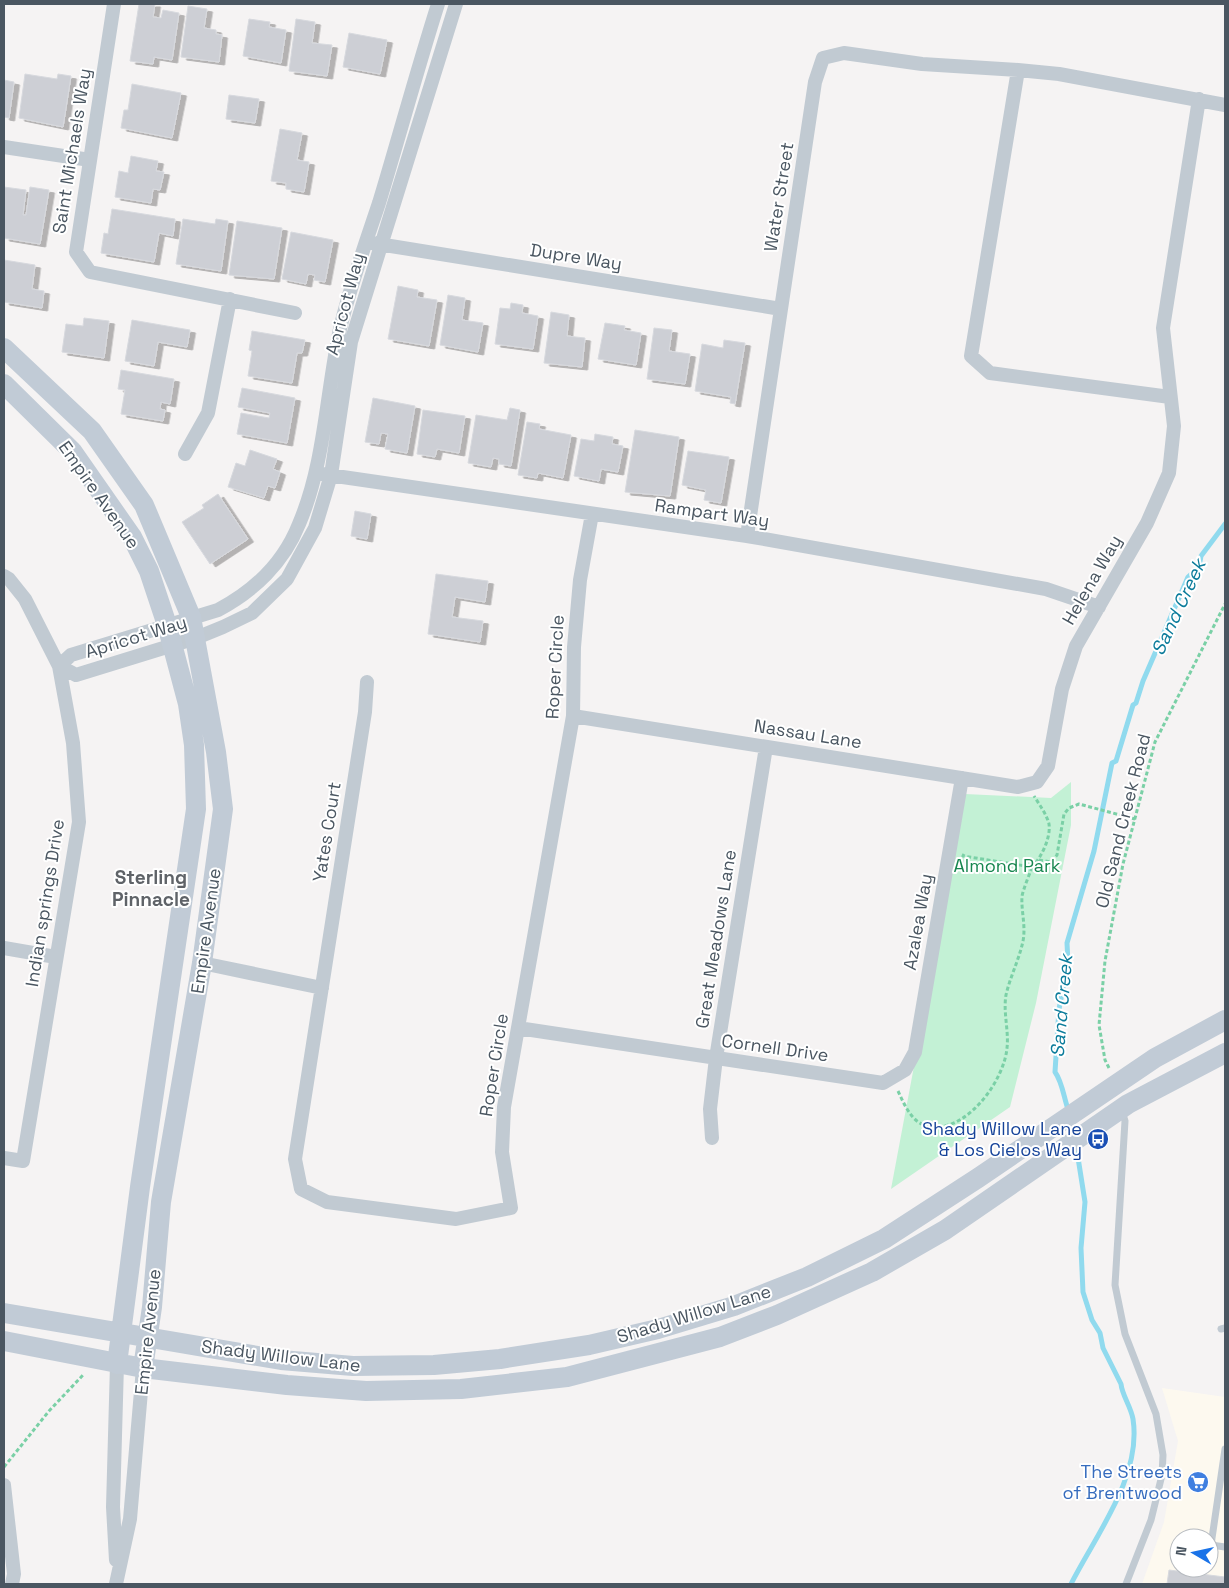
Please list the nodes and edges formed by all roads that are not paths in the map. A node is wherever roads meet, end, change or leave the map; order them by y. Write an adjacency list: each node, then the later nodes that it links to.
1 (114, 4): 8 (street, Saint Michaels Way)
2 (434, 4): 3 (street); 9 (street, Apricot Way)
3 (455, 7): 10 (street, Apricot Way)
4 (1018, 70): 5 (street); 12 (street, Water Street); 16 (street)
5 (1199, 100): 6 (street); 16 (street, Helena Way)
6 (1225, 105)
7 (4, 147): 8 (street)
8 (90, 160): 11 (street, Saint Michaels Way)
9 (365, 242): 10 (street, Dupre Way); 18 (street, Apricot Way)
10 (381, 245): 12 (street, Dupre Way); 19 (street, Apricot Way)
11 (230, 299): 13 (street, Saint Michaels Way); 17 (street)
12 (781, 309): 21 (street, Water Street)
13 (295, 312)
14 (4, 348): 24 (main road, Empire Avenue)
15 (4, 384): 25 (main road, Empire Avenue)
16 (1170, 397): 23 (street, Helena Way)
17 (185, 454)
18 (316, 473): 19 (street, Rampart Way); 24 (street, Apricot Way)
19 (331, 474): 20 (street, Rampart Way); 26 (street, Apricot Way)
20 (592, 514): 21 (street, Rampart Way); 30 (street, Roper Circle)
21 (747, 536): 23 (street, Rampart Way)
22 (4, 576): 28 (street, Indian springs Drive)
23 (1098, 607): 33 (street, Helena Way)
24 (191, 617): 25 (street, Apricot Way); 26 (main road, Empire Avenue)
25 (167, 625): 27 (main road, Empire Avenue); 28 (street, Apricot Way)
26 (196, 638): 27 (street, Apricot Way); 36 (main road, Empire Avenue)
27 (172, 645): 28 (street, Apricot Way); 47 (main road, Empire Avenue)
28 (59, 666): 35 (street, Indian springs Drive)
29 (367, 682): 37 (street, Yates Court)
30 (573, 716): 31 (street, Nassau Lane); 39 (street, Roper Circle)
31 (766, 747): 32 (street, Nassau Lane); 41 (street, Great Meadows Lane)
32 (962, 778): 33 (street, Nassau Lane); 42 (street, Azalea Way)
33 (1032, 783)
34 (4, 948): 35 (street)
35 (56, 957): 45 (street, Indian springs Drive)
36 (202, 963): 37 (street); 48 (main road, Empire Avenue)
37 (322, 988): 39 (street, Roper Circle)
38 (1225, 1020): 49 (main road, Shady Willow Lane)
39 (518, 1028): 41 (street, Cornell Drive)
40 (1225, 1053): 43 (main road, Shady Willow Lane)
41 (716, 1058): 42 (street, Cornell Drive); 44 (street, Great Meadows Lane)
42 (905, 1070)
43 (1114, 1114): 52 (main road, Shady Willow Lane); 59 (lane)
44 (712, 1138)
45 (4, 1158)
46 (4, 1313): 47 (main road, Shady Willow Lane)
47 (122, 1334): 48 (main road, Shady Willow Lane); 51 (main road, Empire Avenue)
48 (147, 1338): 49 (main road, Shady Willow Lane); 53 (main road, Empire Avenue)
49 (612, 1340): 52 (main road)
50 (4, 1341): 51 (main road, Shady Willow Lane)
51 (117, 1364): 53 (main road, Shady Willow Lane); 57 (street, Empire Avenue)
52 (617, 1364): 53 (main road, Shady Willow Lane)
53 (143, 1368): 57 (street, Empire Avenue)
54 (1225, 1449): 56 (lane)
55 (4, 1485): 58 (street)
56 (1225, 1547)
57 (116, 1580)
58 (12, 1584)
59 (1126, 1584)

